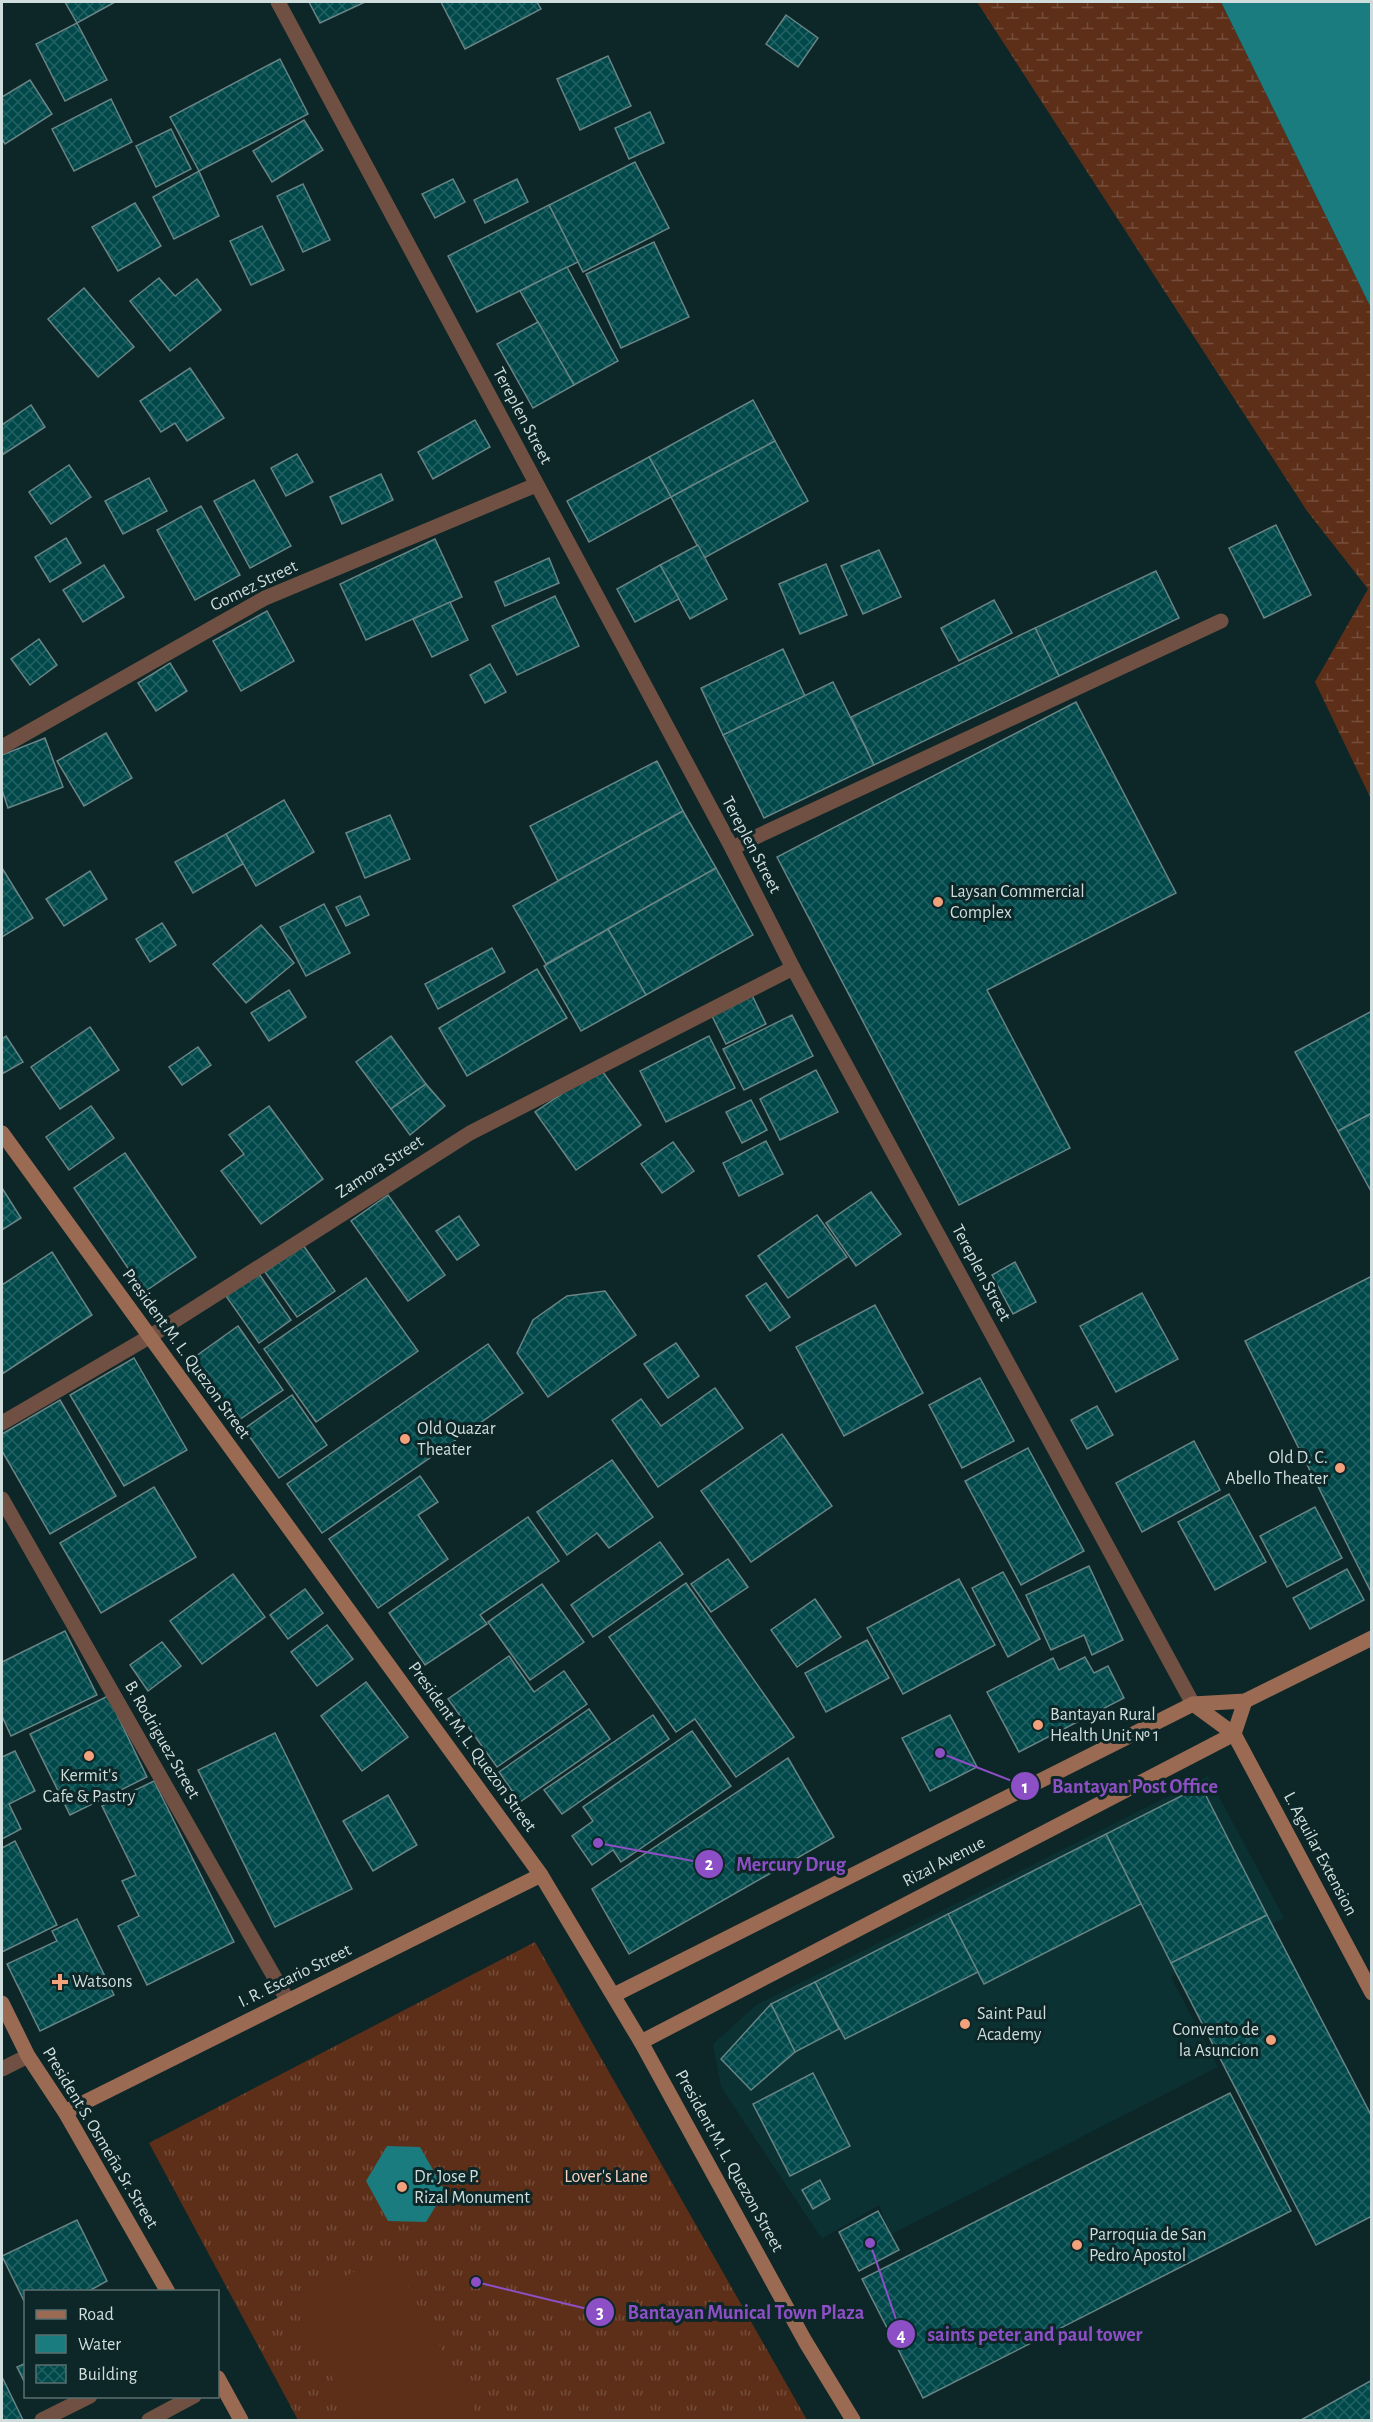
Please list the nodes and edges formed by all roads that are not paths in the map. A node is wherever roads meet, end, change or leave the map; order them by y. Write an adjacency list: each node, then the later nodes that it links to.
1 (278, 2): 2 (street, Tereplen Street)
2 (536, 485): 4 (street, Gomez Street); 5 (street, Tereplen Street)
3 (1221, 621): 5 (street)
4 (2, 747)
5 (732, 848): 6 (street, Tereplen Street)
6 (793, 968): 8 (street, Zamora Street); 13 (street, Tereplen Street)
7 (2, 1133): 8 (main road, President M. L. Quezon Street)
8 (149, 1337): 9 (street, Zamora Street); 15 (main road, President M. L. Quezon Street)
9 (2, 1423)
10 (2, 1498): 18 (street, B. Rodriguez Street)
11 (1371, 1638): 12 (main road, Rizal Avenue)
12 (1245, 1701): 13 (main road, Rizal Avenue); 14 (main road)
13 (1193, 1704): 14 (main road); 17 (main road, Rizal Avenue)
14 (1234, 1734): 16 (main road, L. Aguilar Extension); 20 (main road, Rizal Avenue)
15 (541, 1875): 17 (main road, President M. L. Quezon Street); 18 (main road, I. R. Escario Street)
16 (1371, 1993)
17 (614, 1995): 20 (main road, President M. L. Quezon Street)
18 (288, 2001): 23 (main road, I. R. Escario Street)
19 (2, 2003): 21 (main road, President S. Osmeña Sr. Street)
20 (641, 2042): 31 (main road, President M. L. Quezon Street)
21 (28, 2056): 22 (street); 23 (main road, President S. Osmeña Sr. Street)
22 (2, 2069)
23 (65, 2112): 24 (main road, President S. Osmeña Sr. Street)
24 (167, 2290)
25 (219, 2383): 30 (main road)
26 (88, 2398): 28 (street)
27 (192, 2398): 29 (street)
28 (42, 2421)
29 (149, 2421)
30 (241, 2421)
31 (853, 2421)

